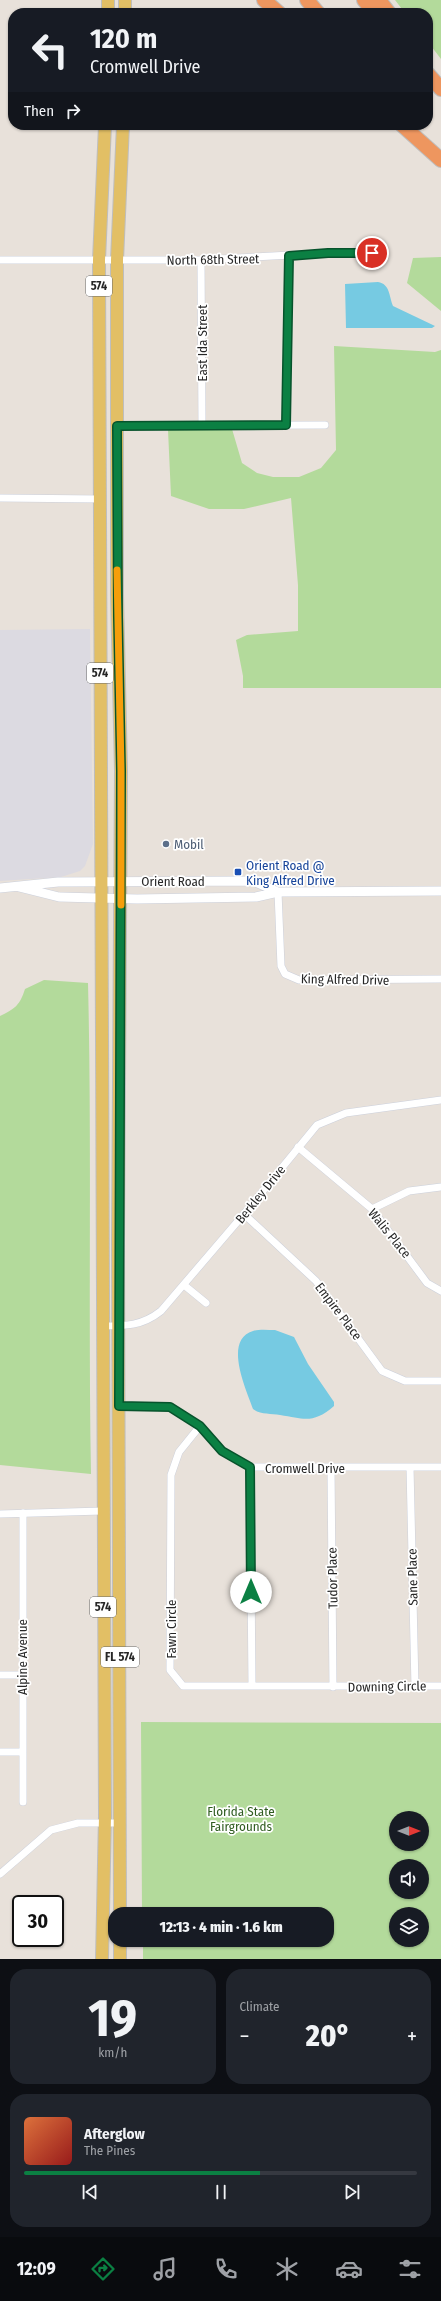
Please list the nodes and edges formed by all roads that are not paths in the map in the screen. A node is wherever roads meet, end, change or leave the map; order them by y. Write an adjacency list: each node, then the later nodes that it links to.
1 (264, 0): 5 (highway)
2 (307, 0): 6 (highway)
3 (364, 0): 7 (highway)
4 (379, 0): 8 (highway)
5 (273, 8)
6 (314, 8)
7 (371, 8)
8 (385, 8)
9 (433, 80): 10 (highway)
10 (441, 89)
11 (105, 130): 20 (main road, 574)
12 (123, 130): 21 (main road, FL 574)
13 (408, 130): 16 (highway)
14 (418, 130): 15 (highway)
15 (441, 156)
16 (441, 160)
17 (372, 253): 18 (street, North 68th Street)
18 (289, 256): 22 (street, North 68th Street); 23 (street)
19 (0, 260): 20 (street, North 68th Street)
20 (99, 260): 21 (street, North 68th Street); 27 (main road, 574)
21 (116, 260): 22 (street, North 68th Street); 26 (main road, FL 574)
22 (201, 260): 25 (street, East Ida Street)
23 (286, 425): 24 (street); 25 (street)
24 (325, 425)
25 (202, 426): 26 (street)
26 (117, 429): 27 (main road); 28 (main road, FL 574)
27 (100, 448): 28 (main road); 30 (main road, 574)
28 (117, 468): 32 (main road, FL 574)
29 (0, 498): 30 (street)
30 (100, 499): 31 (main road, 574)
31 (102, 882): 32 (street, Orient Road); 33 (street, Orient Road); 37 (main road, 574)
32 (121, 882): 35 (street, Orient Road); 38 (main road, FL 574)
33 (19, 887): 34 (street, Orient Road); 37 (street, Orient Road)
34 (0, 888)
35 (278, 892): 36 (street, Orient Road); 38 (street, Orient Road); 39 (street, King Alfred Drive)
36 (441, 892)
37 (102, 898): 38 (street, Orient Road); 48 (main road, 574)
38 (121, 899): 49 (main road, FL 574)
39 (441, 979)
40 (441, 1100): 41 (street, Berkley Drive)
41 (298, 1146): 43 (street, Walis Place); 44 (street, Berkley Drive)
42 (441, 1187): 43 (street)
43 (372, 1209): 46 (street, Walis Place)
44 (244, 1214): 45 (street, Berkley Drive); 50 (street, Empire Place)
45 (184, 1285): 47 (street); 49 (street, Berkley Drive)
46 (441, 1291)
47 (206, 1303)
48 (102, 1326): 49 (street, Berkley Drive); 58 (main road, 574)
49 (119, 1326): 51 (main road, FL 574)
50 (441, 1381)
51 (119, 1406): 52 (street, Cromwell Drive); 57 (main road, FL 574)
52 (200, 1426): 53 (street, Cromwell Drive); 64 (street, Fawn Circle)
53 (250, 1467): 56 (street, Cromwell Drive); 64 (street)
54 (410, 1467): 55 (street, Cromwell Drive); 56 (street, Cromwell Drive); 67 (street, Sane Place)
55 (441, 1467)
56 (331, 1468): 66 (street, Tudor Place)
57 (119, 1492): 58 (main road); 61 (main road, FL 574)
58 (102, 1511): 59 (street); 61 (main road); 71 (main road, 574)
59 (23, 1513): 60 (street); 63 (street, Alpine Avenue)
60 (0, 1514)
61 (120, 1611): 72 (main road, FL 574)
62 (0, 1675): 63 (street)
63 (22, 1675): 69 (street, Alpine Avenue)
64 (252, 1685): 66 (street, Fawn Circle)
65 (441, 1686): 67 (street, Downing Circle)
66 (333, 1687): 67 (street, Downing Circle)
67 (414, 1687)
68 (0, 1752): 69 (street)
69 (23, 1752): 70 (street, Alpine Avenue)
70 (23, 1802)
71 (105, 1819): 72 (street); 73 (street); 76 (main road)
72 (121, 1823): 74 (main road, FL 574)
73 (0, 1874)
74 (120, 1907)
75 (120, 1947): 77 (main road)
76 (102, 1959)
77 (120, 1959)

